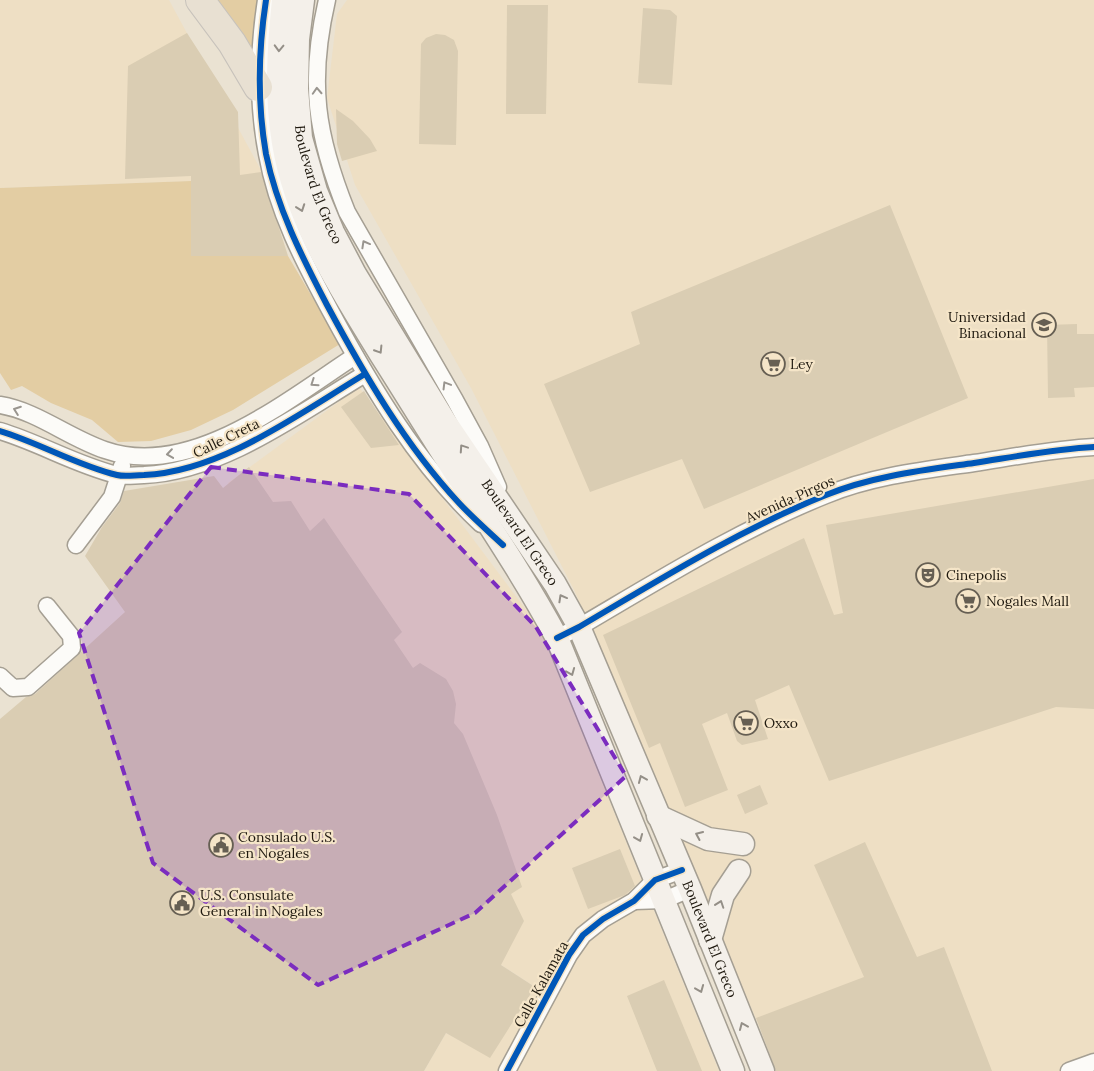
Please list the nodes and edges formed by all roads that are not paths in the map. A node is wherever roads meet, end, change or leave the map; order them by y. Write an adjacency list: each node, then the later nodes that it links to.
1 (200, 0): 6 (highway)
2 (266, 0): 6 (street)
3 (283, 0): 10 (main road, Boulevard El Greco, one-way to 10)
4 (304, 0): 10 (main road, Boulevard El Greco)
5 (327, 0): 15 (street, one-way to 5)
6 (258, 87): 7 (street)
7 (354, 356): 8 (street); 13 (street, Calle Creta, one-way to 13)
8 (366, 374): 14 (street, Calle Creta); 17 (street)
9 (0, 406): 13 (street, Calle Creta, one-way to 9)
10 (439, 429): 15 (main road, Boulevard El Greco, one-way to 10); 17 (main road, Boulevard El Greco)
11 (0, 431): 14 (street, Calle Creta)
12 (1094, 447): 19 (street, Avenida Pirgos)
13 (124, 456): 14 (street)
14 (120, 476): 16 (street)
15 (514, 523): 19 (main road, Boulevard El Greco, one-way to 15)
16 (76, 545)
17 (503, 545): 20 (main road, Boulevard El Greco)
18 (47, 606): 21 (street)
19 (579, 627): 20 (street, Avenida Pirgos); 22 (main road, Boulevard El Greco, one-way to 19)
20 (557, 638): 26 (main road, Boulevard El Greco, one-way to 26)
21 (0, 676)
22 (658, 816): 23 (main road, one-way to 22); 25 (main road, Boulevard El Greco)
23 (743, 844)
24 (739, 871): 27 (main road, one-way to 24)
25 (686, 879): 26 (street, Calle Kalamata); 27 (main road, Boulevard El Greco)
26 (660, 890): 29 (street, Calle Kalamata); 30 (main road, Boulevard El Greco, one-way to 30)
27 (710, 940): 31 (main road, Boulevard El Greco, one-way to 27)
28 (1094, 1062): 32 (street)
29 (507, 1071)
30 (733, 1071)
31 (762, 1071)
32 (1070, 1071)

